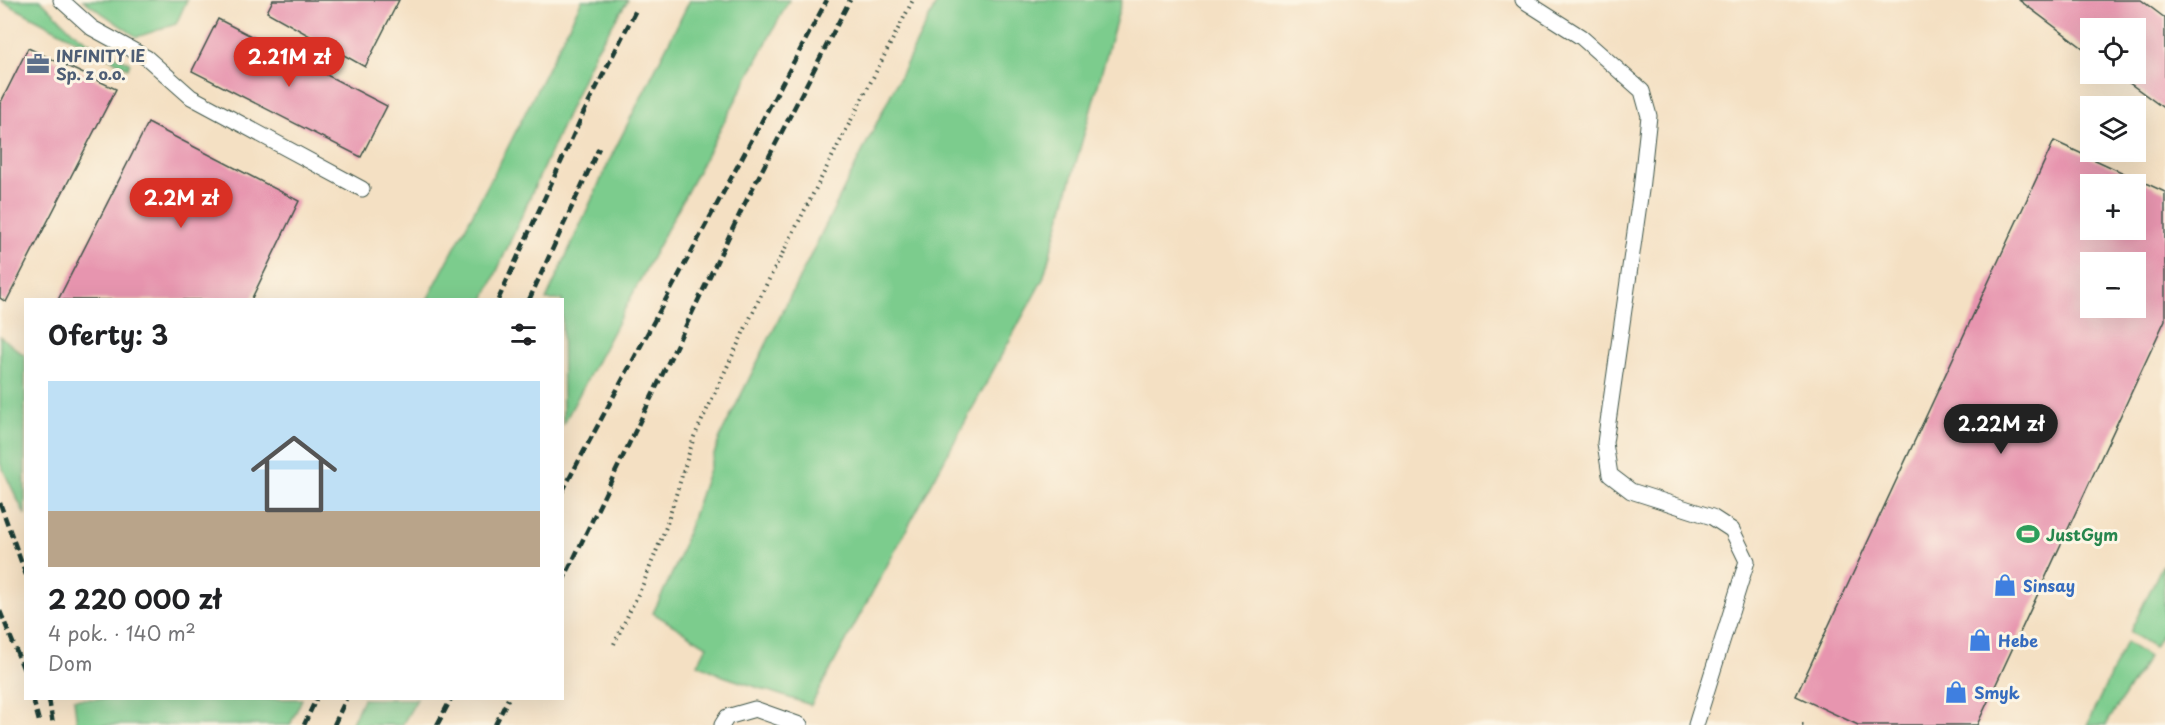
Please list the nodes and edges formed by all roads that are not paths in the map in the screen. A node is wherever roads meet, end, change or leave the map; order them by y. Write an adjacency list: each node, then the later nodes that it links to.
1 (61, 0): 3 (lane)
2 (1523, 0): 6 (lane)
3 (362, 189)
4 (722, 725): 5 (lane)
5 (800, 725)
6 (1696, 725)

